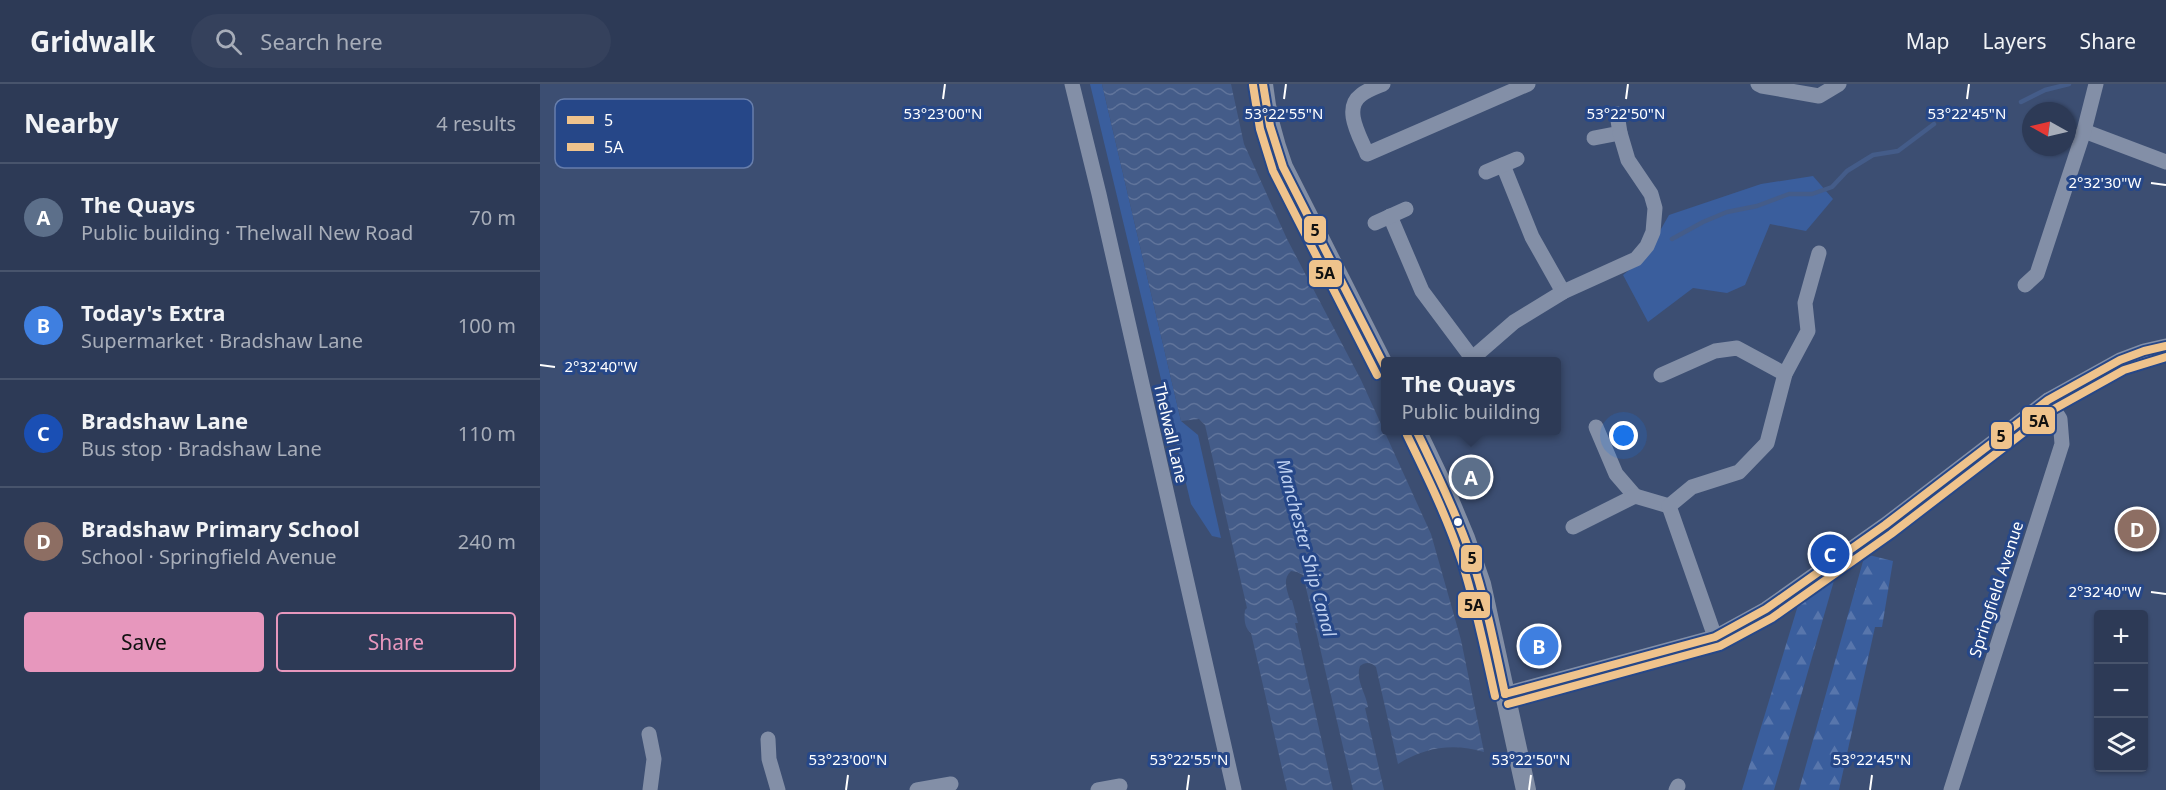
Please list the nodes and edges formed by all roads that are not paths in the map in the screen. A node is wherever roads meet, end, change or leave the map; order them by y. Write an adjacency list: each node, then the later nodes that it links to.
1 (1072, 84): 44 (street, Thelwall Lane)
2 (1263, 84): 25 (main road)
3 (1383, 84): 4 (street)
4 (1528, 84)
5 (1758, 84): 6 (street)
6 (1839, 84)
7 (2096, 84): 9 (street)
8 (1617, 114): 10 (street)
9 (2084, 131): 13 (street); 20 (street)
10 (1620, 133): 11 (street); 21 (street)
11 (1594, 138)
12 (1517, 159): 14 (street)
13 (2166, 162)
14 (1503, 165): 15 (street); 21 (street)
15 (1486, 172)
16 (1406, 209): 17 (street)
17 (1390, 216): 18 (street); 23 (street)
18 (1375, 223)
19 (1818, 253): 26 (street)
20 (2025, 285)
21 (1563, 292): 24 (street)
22 (2166, 346): 28 (street)
23 (1468, 357)
24 (1473, 357)
25 (1381, 360)
26 (1785, 374): 27 (street); 32 (street)
27 (1661, 375)
28 (2048, 400): 34 (street); 46 (street, Springfield Avenue)
29 (1596, 427): 31 (street)
30 (1418, 435): 35 (main road)
31 (1635, 496): 32 (street); 33 (street)
32 (1669, 506): 34 (street)
33 (1573, 527)
34 (1715, 637): 35 (street)
35 (1505, 694): 45 (main road)
36 (649, 734): 40 (street)
37 (768, 739): 41 (street)
38 (951, 784): 42 (street)
39 (1120, 786): 43 (street)
40 (650, 790)
41 (778, 790)
42 (917, 790)
43 (1100, 790)
44 (1234, 790)
45 (1526, 790)
46 (1951, 790)

